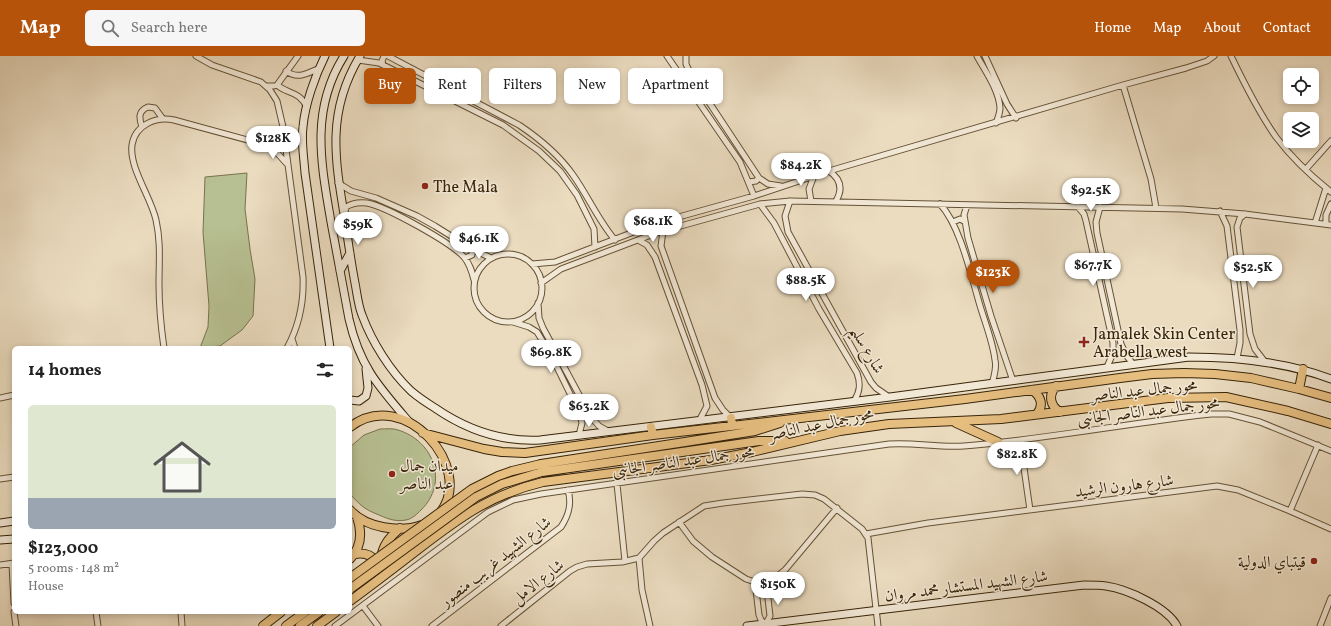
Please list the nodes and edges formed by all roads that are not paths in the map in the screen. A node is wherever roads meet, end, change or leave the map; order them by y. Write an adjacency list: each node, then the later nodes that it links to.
1 (196, 56): 21 (street)
2 (298, 56): 18 (street)
3 (325, 56): 15 (street)
4 (344, 56): 85 (street)
5 (384, 56): 14 (street)
6 (388, 56): 30 (street)
7 (667, 56): 16 (street)
8 (686, 56): 17 (street)
9 (976, 56): 26 (street)
10 (985, 56): 24 (street)
11 (1214, 56): 20 (street)
12 (1231, 56): 37 (street)
13 (359, 58): 14 (street); 42 (street)
14 (384, 65): 32 (street)
15 (320, 68): 18 (street); 25 (street)
16 (675, 68)
17 (688, 68)
18 (286, 71): 19 (street)
19 (277, 84): 21 (street); 25 (street)
20 (1123, 85): 27 (street); 58 (street)
21 (266, 86): 33 (street)
22 (699, 104): 41 (street)
23 (711, 104): 40 (street)
24 (1007, 104): 26 (street); 27 (street)
25 (307, 106): 108 (street)
26 (1000, 106): 29 (street)
27 (1016, 118): 29 (street)
28 (164, 119): 31 (street); 31 (street); 35 (street)
29 (996, 123): 38 (street)
30 (520, 125): 32 (street); 68 (street)
31 (142, 127): 105 (street)
32 (515, 133): 71 (street)
33 (284, 134): 35 (street); 36 (street)
34 (1331, 141): 37 (street)
35 (266, 145): 36 (street)
36 (288, 165): 102 (street)
37 (1306, 169): 44 (street)
38 (829, 171): 39 (street); 50 (street)
39 (814, 176): 43 (street); 49 (street)
40 (759, 178): 41 (street); 43 (street)
41 (749, 182): 47 (street)
42 (338, 183): 46 (street); 61 (street)
43 (782, 186): 47 (street)
44 (1326, 188): 45 (street); 65 (street)
45 (1331, 192)
46 (359, 193): 51 (street); 76 (street)
47 (754, 196): 73 (street)
48 (790, 201): 49 (street); 52 (street); 86 (street, شارع سليم)
49 (812, 201): 50 (street)
50 (836, 201): 53 (street)
51 (357, 203): 61 (street); 80 (street)
52 (760, 204): 72 (street); 87 (street, شارع سليم)
53 (940, 204): 55 (street); 63 (street)
54 (1331, 204): 67 (street)
55 (967, 205): 56 (street); 62 (street)
56 (1078, 207): 57 (street); 66 (street)
57 (1100, 207): 58 (street); 64 (street)
58 (1156, 208): 59 (street)
59 (1220, 211): 60 (street); 69 (street)
60 (1245, 214): 65 (street); 70 (street)
61 (344, 215): 78 (street)
62 (964, 221): 63 (street); 97 (street)
63 (953, 222): 99 (street)
64 (1096, 222): 66 (street); 92 (street)
65 (1315, 222): 67 (street)
66 (1087, 223): 93 (street)
67 (1328, 224)
68 (603, 226): 71 (street); 73 (street)
69 (1227, 226): 70 (street); 98 (street)
70 (1237, 227): 96 (street)
71 (594, 229): 75 (street)
72 (664, 231): 74 (street); 77 (street)
73 (615, 240): 75 (street)
74 (638, 240): 79 (street); 84 (street)
75 (595, 248): 82 (street)
76 (472, 249): 80 (street); 81 (street)
77 (663, 252): 79 (street); 124 (street)
78 (350, 253): 85 (street); 143 (street)
79 (655, 257): 127 (street)
80 (465, 258): 88 (street)
81 (491, 258): 83 (street); 88 (street)
82 (555, 262): 83 (street); 84 (street)
83 (532, 264): 89 (street)
84 (561, 269): 89 (street)
85 (340, 271): 112 (street)
86 (812, 275): 87 (street); 91 (street, شارع سليم)
87 (804, 280): 94 (street, شارع سليم)
88 (474, 281): 95 (street)
89 (541, 283): 90 (street)
90 (538, 303): 95 (street); 100 (street)
91 (828, 304): 94 (street); 103 (street, شارع سليم)
92 (1112, 304): 93 (street); 111 (street)
93 (1105, 305): 113 (street)
94 (819, 309): 104 (street, شارع سليم)
95 (512, 322): 101 (street)
96 (1249, 323): 98 (street); 110 (street)
97 (994, 324): 99 (street); 116 (street)
98 (1239, 324): 109 (street)
99 (986, 326): 117 (street)
100 (543, 328): 101 (street); 131 (street)
101 (537, 332): 133 (street)
102 (292, 339): 106 (street); 107 (street)
103 (848, 340): 104 (street); 122 (street, شارع سليم)
104 (841, 344): 128 (street, شارع سليم)
105 (164, 346)
106 (288, 346)
107 (294, 346)
108 (330, 346)
109 (1237, 358): 110 (street); 111 (street)
110 (1266, 362): 114 (street)
111 (1133, 364): 113 (street)
112 (366, 366): 126 (street); 137 (street)
113 (1107, 367): 116 (street)
114 (1303, 369): 115 (street); 119 (main road)
115 (1331, 378)
116 (1013, 380): 117 (street)
117 (992, 384): 122 (street)
118 (1056, 386): 119 (main road, محور جمال عبد الناصر); 120 (main road, محور جمال عبد الناصر); 129 (main road)
119 (1299, 389): 125 (main road, محور جمال عبد الناصر)
120 (1032, 390): 130 (main road); 132 (main road, محور جمال عبد الناصر)
121 (12, 395): 123 (street)
122 (890, 397): 128 (street)
123 (0, 398)
124 (715, 398): 127 (street); 136 (street)
125 (1331, 398)
126 (352, 400)
127 (706, 401): 134 (street)
128 (854, 402): 136 (street)
129 (1060, 412): 130 (main road, محور جمال عبد الناصر); 138 (main road, محور جمال عبد الناصر)
130 (1037, 414): 135 (main road, محور جمال عبد الناصر)
131 (591, 417): 133 (street); 140 (street)
132 (794, 418): 136 (main road, محور جمال عبد الناصر); 173 (main road, bridge)
133 (582, 419): 143 (street)
134 (699, 421): 136 (street); 141 (street)
135 (954, 421): 145 (main road, محور جمال عبد الناصر); 146 (main road)
136 (731, 422): 141 (main road, محور جمال عبد الناصر)
137 (410, 423): 139 (main road); 142 (main road)
138 (1331, 424)
139 (352, 426)
140 (609, 431): 141 (street); 143 (street)
141 (652, 431): 142 (main road, محور جمال عبد الناصر)
142 (423, 433): 158 (main road)
143 (579, 435)
144 (1020, 440): 146 (street, محور جمال عبد الناصر الجانبى); 147 (street, محور جمال عبد الناصر الجانبى); 155 (street)
145 (791, 442): 154 (main road, محور جمال عبد الناصر); 177 (main road, bridge)
146 (998, 442): 151 (street, محور جمال عبد الناصر الجانبى)
147 (1318, 445): 148 (street, محور جمال عبد الناصر الجانبى); 156 (street)
148 (1331, 451)
149 (12, 477): 150 (street)
150 (0, 479)
151 (617, 484): 152 (street, محور جمال عبد الناصر الجانبى); 170 (street)
152 (568, 490): 180 (street, محور جمال عبد الناصر الجانبى); 199 (street, شارع الشهيد غريب منصور)
153 (837, 508): 161 (street); 165 (street); 175 (street)
154 (473, 509): 158 (main road); 174 (main road, محور جمال عبد الناصر)
155 (1030, 510): 156 (street, شارع هارون الرشيد); 165 (street, شارع هارون الرشيد)
156 (1290, 511): 164 (street, شارع هارون الرشيد)
157 (352, 512): 159 (main road)
158 (440, 512): 163 (main road)
159 (357, 517): 163 (main road); 168 (main road)
160 (12, 521): 162 (street)
161 (679, 522): 169 (street); 176 (street)
162 (0, 523)
163 (400, 528): 174 (main road)
164 (1331, 529)
165 (866, 534): 181 (street)
166 (12, 539): 167 (street)
167 (0, 540)
168 (353, 556): 174 (main road)
169 (639, 558): 170 (street, شارع الامل); 201 (street)
170 (625, 561): 200 (street, شارع الامل)
171 (12, 563): 172 (street)
172 (0, 565)
173 (352, 577)
174 (378, 580): 179 (main road, محور جمال عبد الناصر)
175 (766, 581): 176 (street); 190 (street)
176 (755, 582): 190 (street)
177 (352, 588)
178 (1331, 598): 205 (street)
179 (352, 600)
180 (362, 606): 182 (street, محور جمال عبد الناصر الجانبى); 198 (street)
181 (877, 610): 190 (street, شارع الشهيد المستشار محمد مروان); 203 (street); 204 (street, شارع الشهيد المستشار محمد مروان)
182 (352, 613)
183 (96, 614): 191 (street)
184 (181, 614): 192 (street)
185 (278, 614): 193 (main road)
186 (302, 614): 194 (main road)
187 (316, 614): 195 (main road)
188 (333, 614): 196 (main road)
189 (351, 614): 197 (street, محور جمال عبد الناصر الجانبى)
190 (765, 625): 202 (street, شارع الشهيد المستشار محمد مروان)
191 (98, 626)
192 (182, 626)
193 (263, 626)
194 (286, 626)
195 (300, 626)
196 (318, 626)
197 (335, 626)
198 (378, 626)
199 (432, 626)
200 (501, 626)
201 (650, 626)
202 (747, 626)
203 (878, 626)
204 (1177, 626)
205 (1320, 626)

